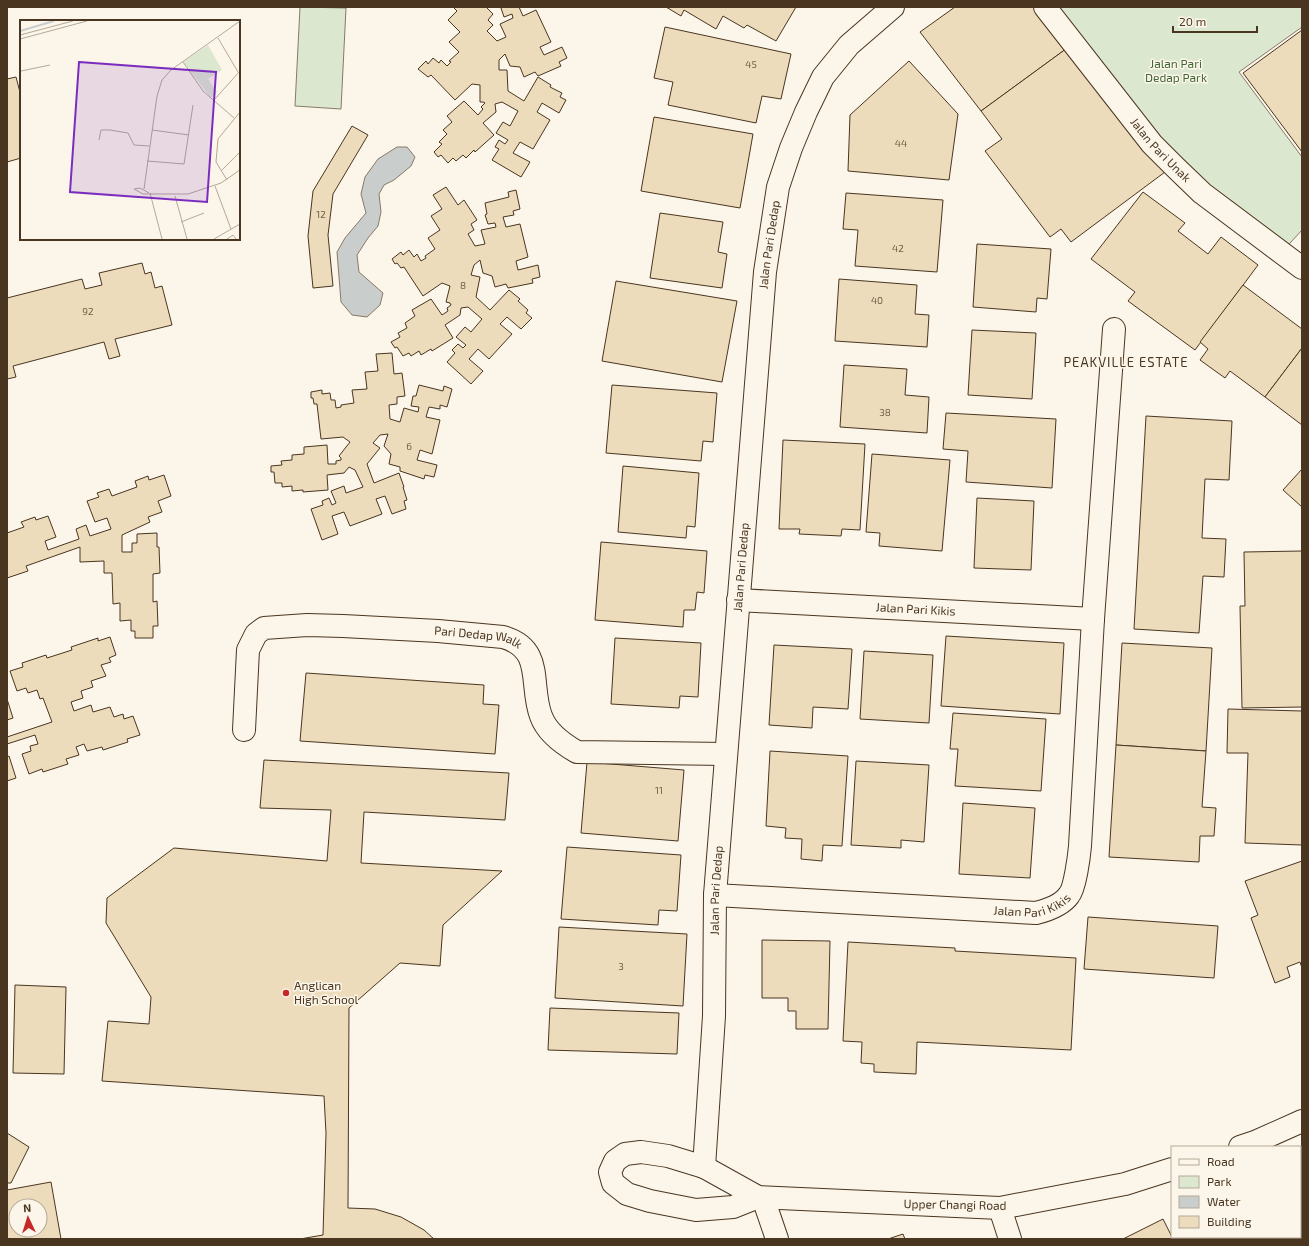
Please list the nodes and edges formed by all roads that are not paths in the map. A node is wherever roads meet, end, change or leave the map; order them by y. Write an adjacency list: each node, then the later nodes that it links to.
1 (893, 7): 5 (street, Jalan Pari Dedap)
2 (1045, 7): 3 (street, Jalan Pari Unak)
3 (1302, 268)
4 (1114, 329): 6 (street, Jalan Pari Kikis)
5 (738, 600): 6 (street, Jalan Pari Kikis); 8 (street, Jalan Pari Dedap)
6 (1093, 619): 9 (street, Jalan Pari Kikis)
7 (244, 730): 8 (street, Pari Dedap Walk)
8 (726, 754): 9 (street, Jalan Pari Dedap)
9 (715, 895): 12 (street, Jalan Pari Dedap)
10 (1302, 1121): 11 (street)
11 (1243, 1146)
12 (704, 1167): 14 (street, Upper Changi Road); 14 (street, Upper Changi Road)
13 (1171, 1169): 15 (street, Upper Changi Road)
14 (761, 1198): 15 (street, Upper Changi Road); 16 (street)
15 (1000, 1208): 17 (street)
16 (777, 1239)
17 (1010, 1239)

